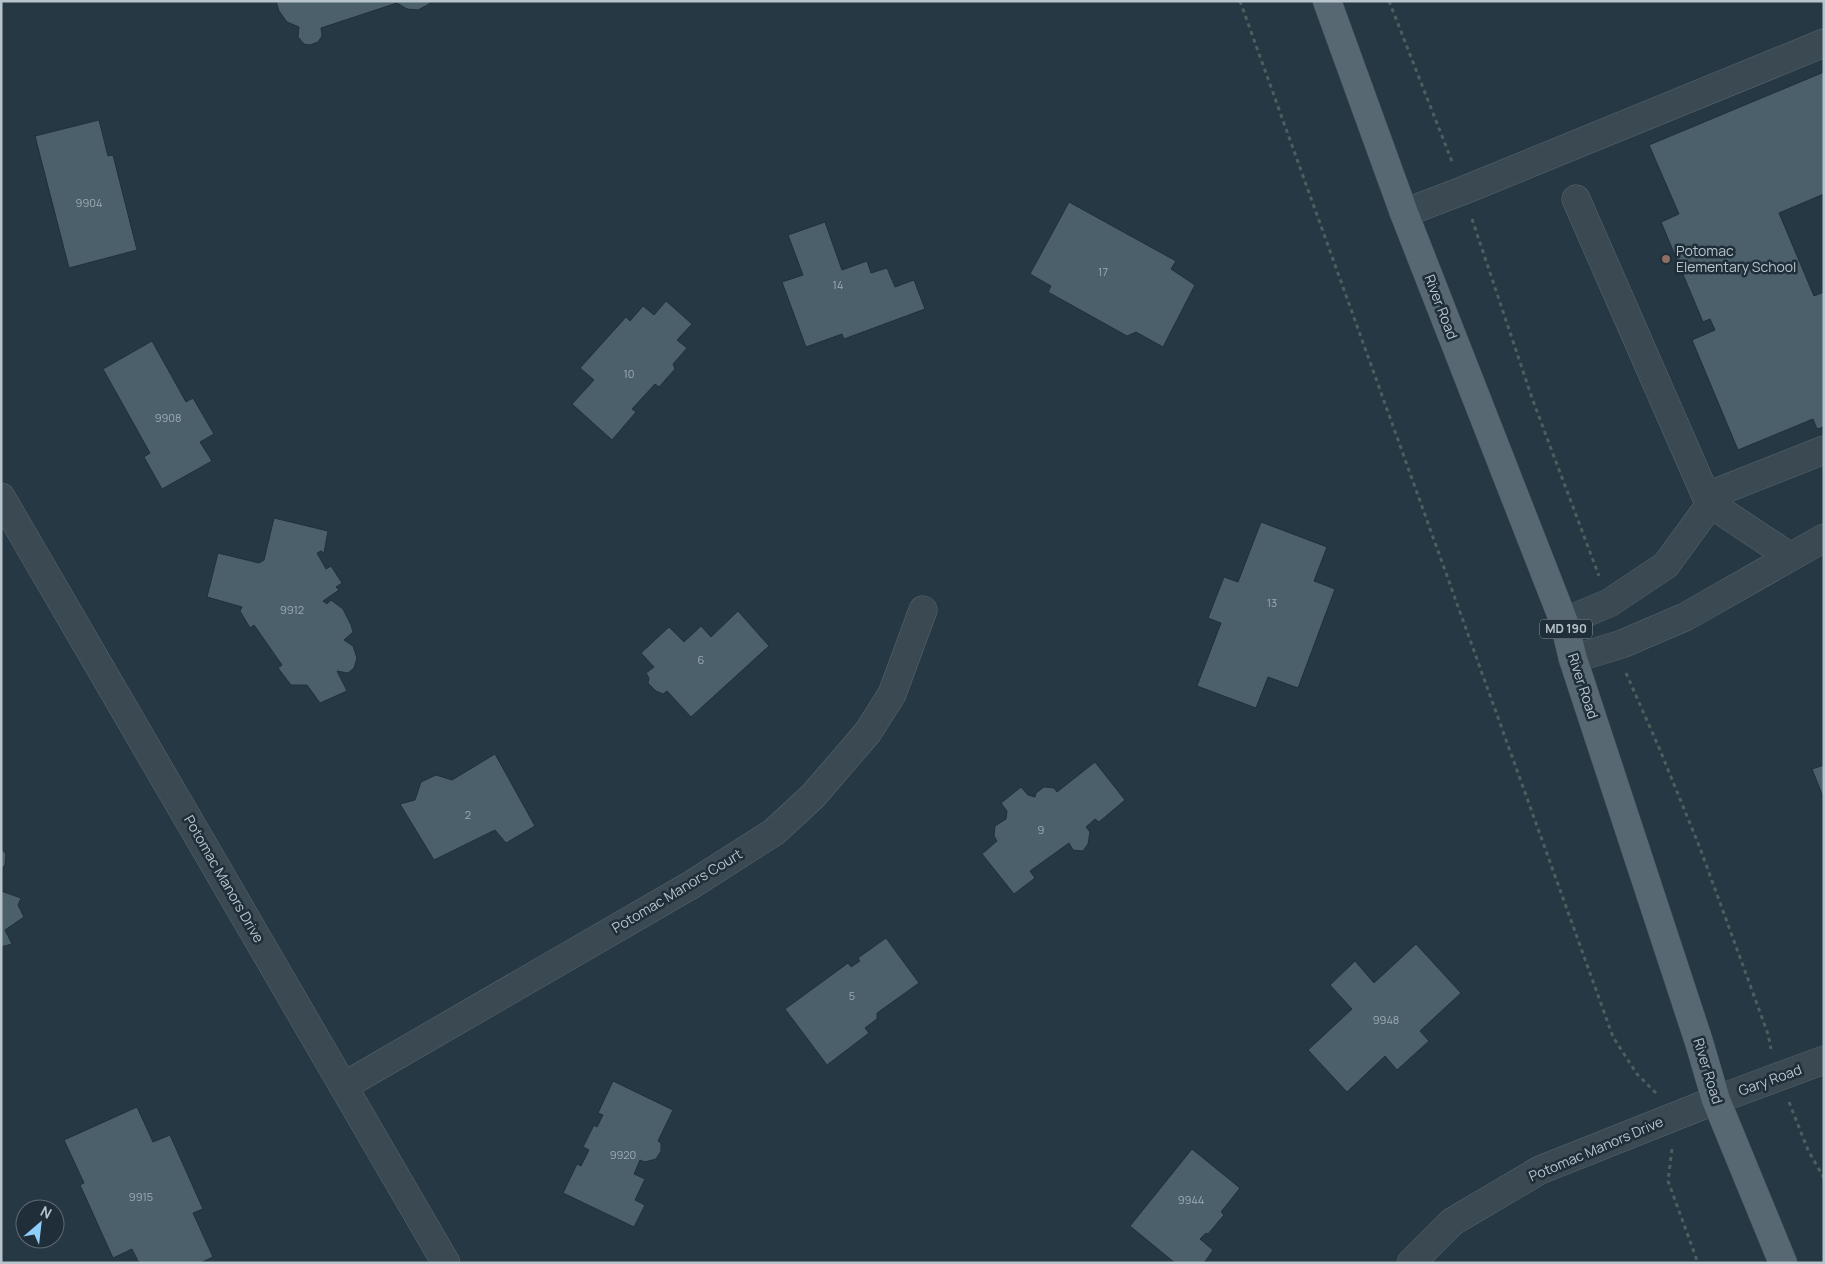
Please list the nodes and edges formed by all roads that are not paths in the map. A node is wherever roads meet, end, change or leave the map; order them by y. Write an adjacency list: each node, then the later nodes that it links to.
1 (1327, 1): 4 (main road, River Road / MD 190)
2 (1824, 43): 4 (street)
3 (1576, 199): 7 (street)
4 (1404, 213): 11 (main road, River Road / MD 190)
5 (1824, 450): 7 (street)
6 (1, 497): 14 (street, Potomac Manors Drive)
7 (1709, 504): 9 (street); 11 (street)
8 (1824, 538): 9 (street)
9 (1790, 556): 12 (street)
10 (923, 610): 14 (street, Potomac Manors Court)
11 (1564, 622): 12 (main road, River Road / MD 190)
12 (1572, 659): 15 (main road, River Road / MD 190)
13 (1824, 1060): 15 (street, Gary Road)
14 (344, 1086): 16 (street, Potomac Manors Drive)
15 (1716, 1100): 17 (street, Potomac Manors Drive); 18 (main road, River Road / MD 190)
16 (446, 1263)
17 (1411, 1263)
18 (1783, 1263)

